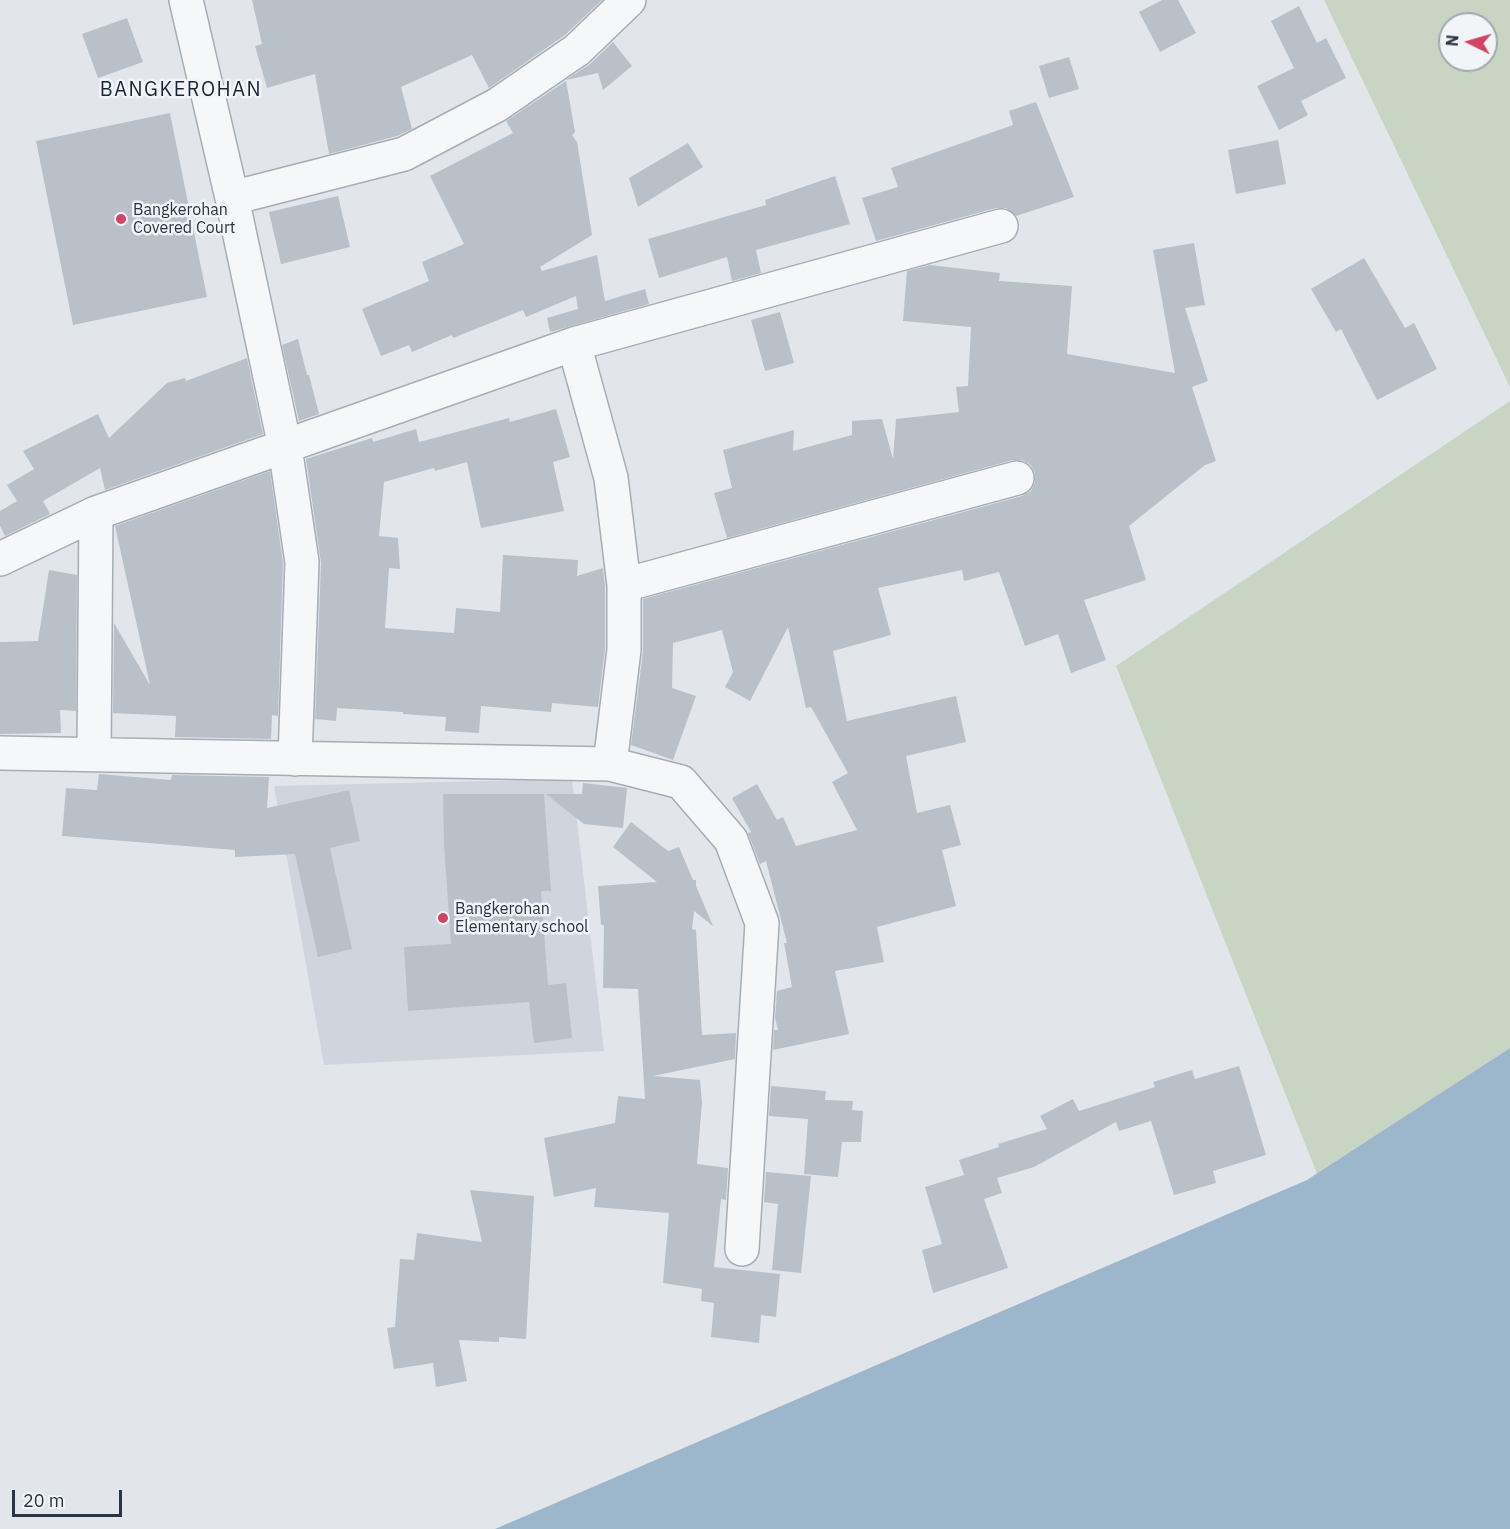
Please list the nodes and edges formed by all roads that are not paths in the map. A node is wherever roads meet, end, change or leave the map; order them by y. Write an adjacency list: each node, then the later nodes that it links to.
1 (186, 0): 3 (street)
2 (629, 0): 3 (street)
3 (232, 198): 6 (street)
4 (1001, 226): 5 (street)
5 (574, 344): 6 (street); 10 (street)
6 (285, 447): 8 (street); 13 (street)
7 (1017, 478): 10 (street)
8 (96, 513): 9 (street); 12 (street)
9 (0, 559)
10 (624, 585): 14 (street)
11 (0, 753): 12 (street)
12 (94, 753): 13 (street)
13 (295, 759): 14 (street)
14 (610, 764): 15 (street)
15 (741, 1249)

